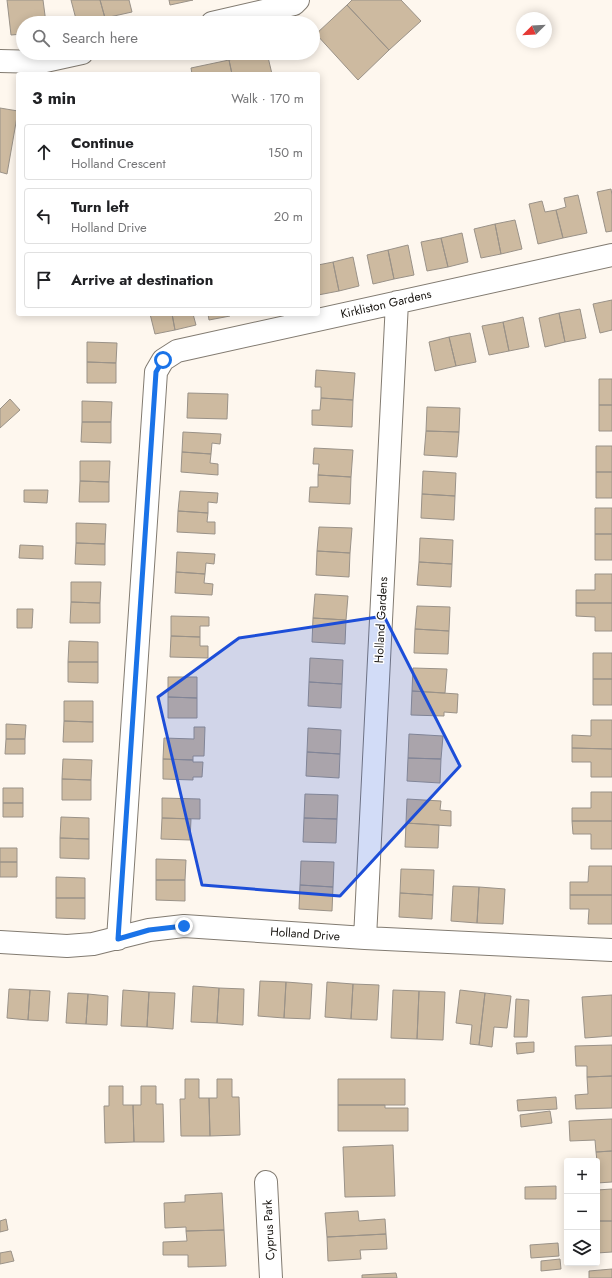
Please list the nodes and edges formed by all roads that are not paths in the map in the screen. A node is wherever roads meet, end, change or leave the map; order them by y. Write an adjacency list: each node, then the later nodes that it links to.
1 (298, 0): 2 (street)
2 (242, 16)
3 (50, 60): 4 (street)
4 (0, 61)
5 (612, 255): 6 (street, Kirkliston Gardens)
6 (397, 302): 7 (street, Holland Gardens); 8 (street, Kirkliston Gardens)
7 (365, 938): 8 (street, Holland Drive); 10 (street, Holland Drive)
8 (118, 939): 9 (street, Holland Drive)
9 (0, 942)
10 (612, 950)
11 (266, 1182): 12 (street, Cyprus Park)
12 (271, 1278)

